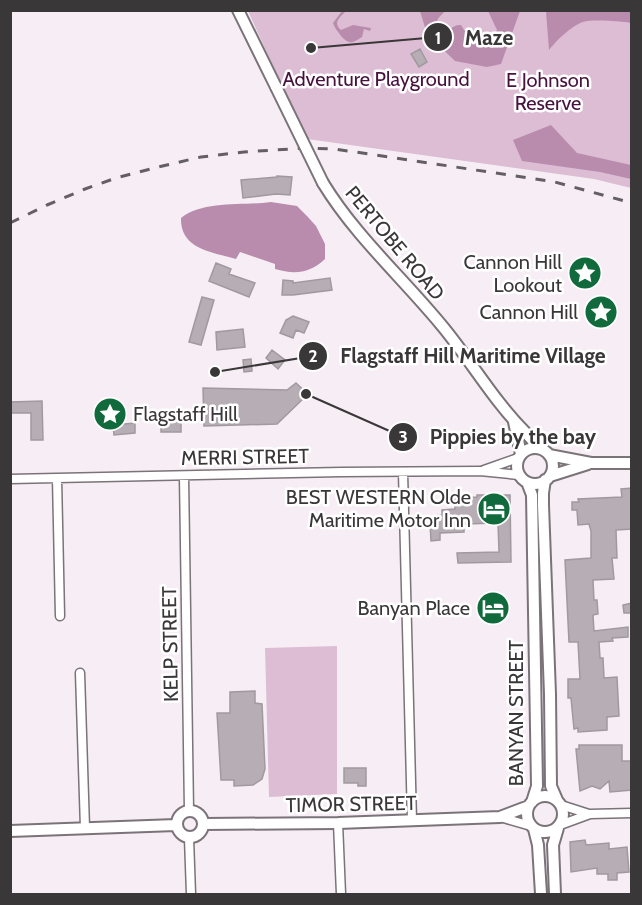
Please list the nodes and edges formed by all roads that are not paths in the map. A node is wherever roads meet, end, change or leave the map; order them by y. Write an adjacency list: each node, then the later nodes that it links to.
1 (238, 10): 2 (street, PERTOBE ROAD, bridge)
2 (514, 421): 3 (street, PERTOBE ROAD); 4 (street, PERTOBE ROAD)
3 (547, 453): 4 (street); 5 (street); 11 (street)
4 (519, 456): 7 (street, MERRI STREET); 13 (street)
5 (591, 463): 6 (street); 11 (street)
6 (632, 463)
7 (480, 471): 8 (street, MERRI STREET); 13 (street, MERRI STREET)
8 (403, 472): 9 (street, MERRI STREET); 24 (street)
9 (184, 476): 10 (street, MERRI STREET); 20 (street, KELP STREET)
10 (57, 478): 12 (street, MERRI STREET); 14 (street)
11 (547, 478): 13 (street); 17 (street, BANYAN STREET)
12 (10, 479)
13 (523, 479): 16 (street, BANYAN STREET)
14 (60, 616)
15 (80, 673): 30 (street)
16 (536, 694): 17 (street); 19 (street, BANYAN STREET)
17 (550, 694): 18 (street, BANYAN STREET)
18 (559, 802): 19 (street); 22 (street); 28 (street)
19 (531, 804): 23 (street, TIMOR STREET); 29 (street)
20 (189, 811): 26 (street); 27 (street)
21 (632, 813): 22 (street)
22 (590, 814): 28 (street)
23 (500, 817): 24 (street, TIMOR STREET); 29 (street, TIMOR STREET)
24 (411, 820): 25 (street, TIMOR STREET)
25 (338, 823): 26 (street, TIMOR STREET); 34 (street)
26 (204, 824): 32 (street)
27 (176, 825): 30 (street); 32 (street)
28 (559, 826): 29 (street); 36 (street)
29 (532, 827): 35 (street)
30 (85, 828): 31 (street)
31 (10, 831)
32 (189, 837): 33 (street)
33 (191, 894)
34 (341, 894)
35 (541, 894)
36 (555, 894)

